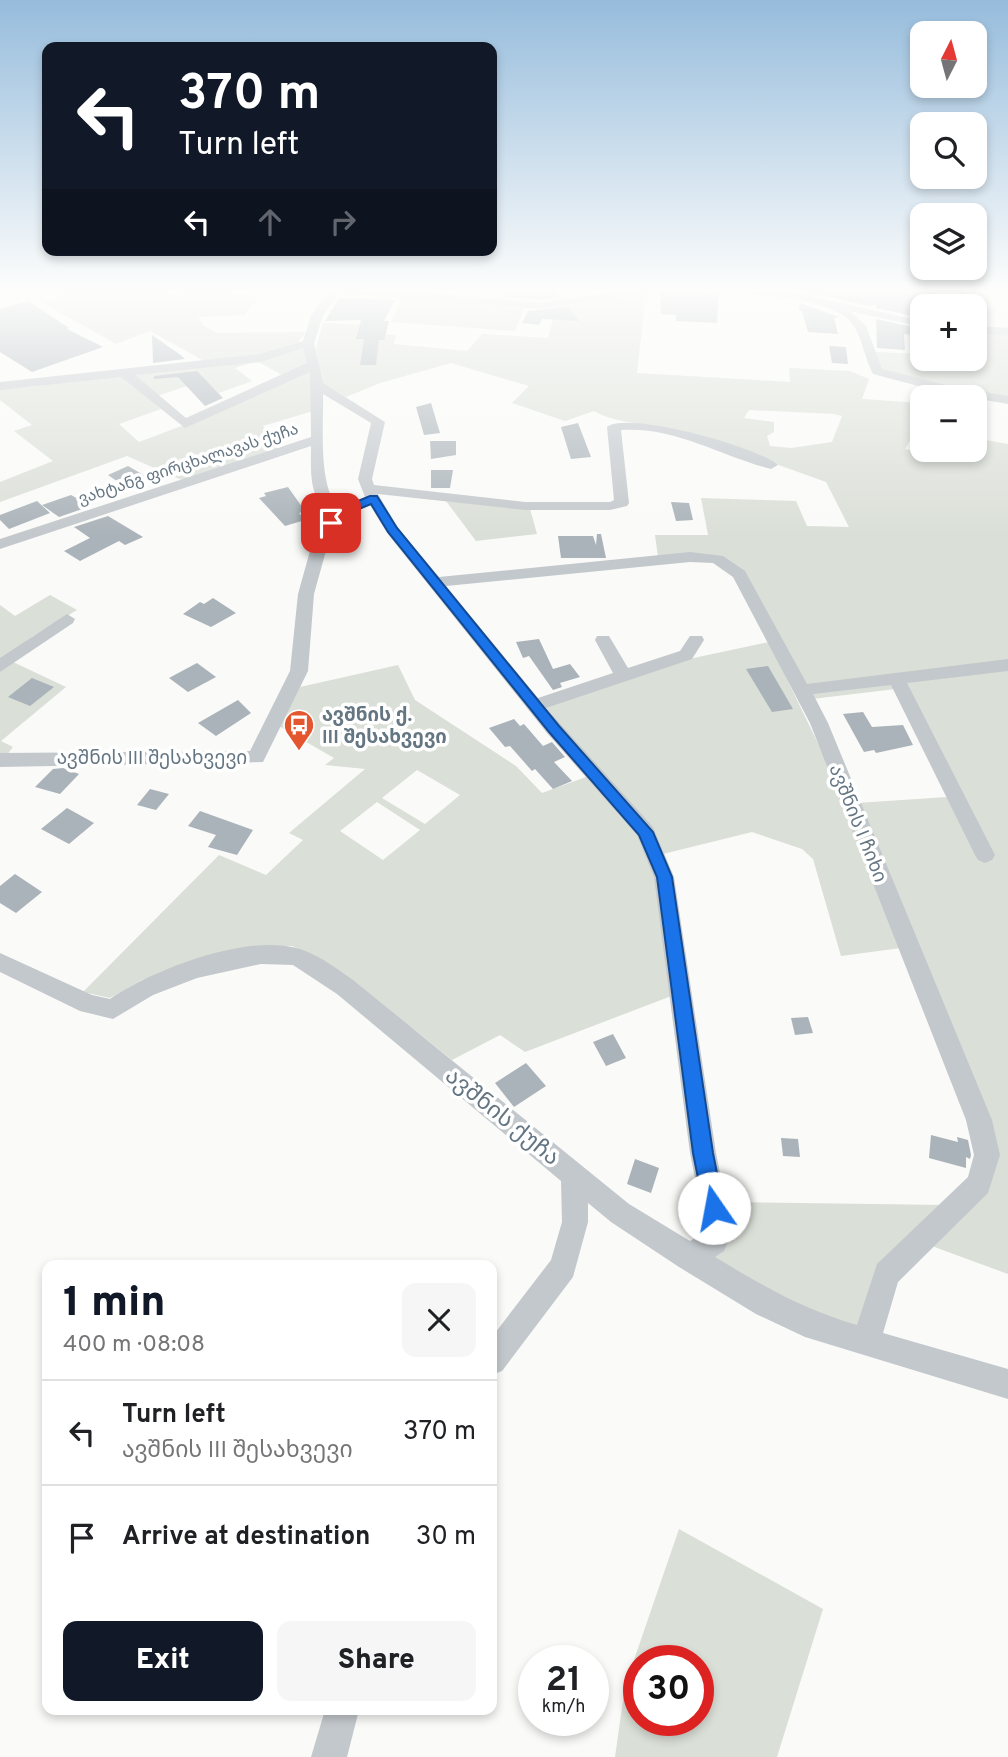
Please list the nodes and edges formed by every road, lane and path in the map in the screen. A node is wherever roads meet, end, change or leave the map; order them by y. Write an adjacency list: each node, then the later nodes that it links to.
1 (122, 372): 2 (street); 6 (street)
2 (299, 372)
3 (315, 372): 5 (street, ვახტანგ ფირცხალავას ქუჩა)
4 (881, 372): 7 (street)
5 (317, 385): 8 (street, ვახტანგ ფირცხალავას ქუჩა); 10 (street)
6 (0, 386)
7 (1008, 400)
8 (318, 439): 11 (street); 12 (street, ვახტანგ ფირცხალავას ქუჩა)
9 (771, 465): 10 (street)
10 (371, 494): 11 (street); 13 (street)
11 (338, 514): 23 (street, ავშნის III შესახვევი)
12 (0, 544)
13 (435, 582): 21 (street, ავშნის I ჩიხი); 22 (street)
14 (67, 618): 18 (street)
15 (603, 640): 19 (street)
16 (696, 640): 19 (street)
17 (1008, 665): 20 (street)
18 (0, 666)
19 (624, 676): 22 (street)
20 (897, 680): 21 (street); 24 (street)
21 (801, 690): 28 (street, ავშნის I ჩიხი)
22 (535, 705): 27 (street)
23 (0, 760)
24 (985, 855)
25 (0, 962): 26 (street, ავშნის ქუჩა)
26 (574, 1174): 27 (street, ავშნის ქუჩა); 29 (street)
27 (689, 1257): 28 (street, ავშნის ქუჩა)
28 (866, 1342): 30 (street, ავშნის ქუჩა)
29 (497, 1355)
30 (1008, 1384)
31 (341, 1715): 32 (street)
32 (329, 1757)

